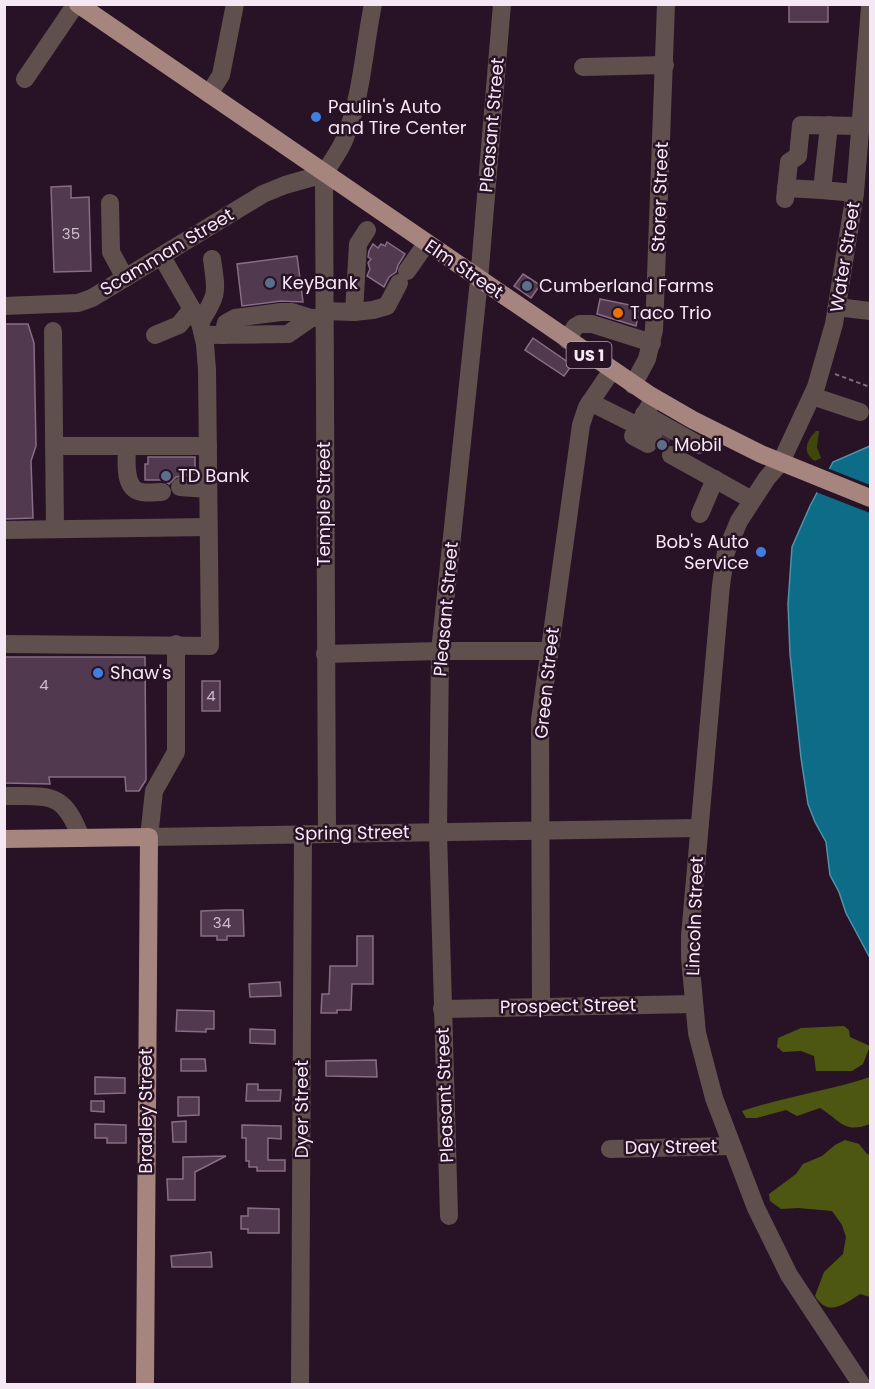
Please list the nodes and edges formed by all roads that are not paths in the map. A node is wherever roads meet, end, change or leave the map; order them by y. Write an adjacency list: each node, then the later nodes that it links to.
1 (77, 4): 9 (street); 10 (main road, Elm Street / US 1)
2 (235, 4): 10 (street)
3 (373, 4): 13 (street)
4 (502, 4): 22 (street, Pleasant Street)
5 (666, 4): 7 (street, Storer Street)
6 (870, 6): 12 (street, Water Street)
7 (664, 65): 8 (street); 32 (street, Storer Street)
8 (583, 67)
9 (25, 79)
10 (210, 94): 13 (main road, Elm Street / US 1)
11 (829, 125): 12 (street); 14 (street); 14 (street)
12 (862, 126): 15 (street, Water Street)
13 (324, 174): 18 (street, Scamman Street); 20 (main road, Elm Street / US 1); 27 (street, Temple Street)
14 (822, 190): 15 (street)
15 (855, 193): 24 (street, Water Street)
16 (110, 203): 21 (street)
17 (367, 230): 26 (street)
18 (162, 257): 21 (street, Scamman Street); 28 (street)
19 (212, 259): 28 (street)
20 (408, 267): 22 (main road, Elm Street / US 1); 26 (street)
21 (125, 278): 23 (street, Scamman Street)
22 (479, 280): 31 (main road, Elm Street / US 1); 57 (street, Pleasant Street)
23 (4, 306)
24 (837, 307): 25 (street); 35 (street, Water Street)
25 (870, 311)
26 (354, 312): 27 (street)
27 (319, 315): 28 (street); 59 (street, Temple Street)
28 (198, 322): 30 (street); 43 (street)
29 (53, 331): 41 (street)
30 (155, 335)
31 (567, 340): 32 (street); 33 (main road, Elm Street / US 1)
32 (652, 343): 34 (street, Storer Street)
33 (612, 370): 34 (main road, Elm Street / US 1); 37 (street, Green Street)
34 (633, 385): 36 (main road, Elm Street / US 1)
35 (812, 396): 38 (street); 46 (street, Water Street)
36 (654, 398): 39 (main road, Elm Street / US 1); 40 (street)
37 (591, 402): 40 (street); 58 (street, Green Street)
38 (860, 412)
39 (709, 428): 45 (street); 46 (main road, Elm Street / US 1)
40 (646, 429): 45 (street)
41 (54, 446): 42 (street); 54 (street)
42 (127, 446): 43 (street); 48 (street)
43 (208, 446): 48 (street)
44 (673, 451): 45 (street)
45 (694, 454): 47 (street)
46 (781, 462): 49 (main road, Elm Street / US 1); 50 (street, Lincoln Street)
47 (715, 479): 50 (street); 51 (street)
48 (206, 489): 52 (street)
49 (870, 498)
50 (752, 500): 61 (street, Lincoln Street)
51 (699, 514)
52 (208, 527): 54 (street); 56 (street)
53 (4, 530): 54 (street)
54 (55, 530)
55 (4, 644): 56 (street)
56 (176, 644): 66 (street)
57 (440, 651): 58 (street); 59 (street); 63 (street, Pleasant Street)
58 (549, 651): 62 (street, Green Street)
59 (325, 654): 64 (street, Temple Street)
60 (4, 796): 67 (street)
61 (699, 828): 62 (street, Spring Street); 69 (street, Lincoln Street)
62 (540, 831): 63 (street, Spring Street); 70 (street, Green Street)
63 (438, 832): 64 (street, Spring Street); 71 (street, Pleasant Street)
64 (327, 833): 65 (street, Spring Street)
65 (303, 834): 66 (street, Spring Street); 76 (street, Dyer Street)
66 (149, 837): 67 (main road, Spring Street); 75 (main road, Bradley Street)
67 (81, 838): 68 (main road, Spring Street)
68 (4, 839)
69 (694, 1004): 70 (street, Prospect Street); 72 (street, Lincoln Street)
70 (541, 1007): 71 (street, Prospect Street)
71 (442, 1009): 74 (street, Pleasant Street)
72 (731, 1146): 73 (street, Day Street); 77 (street, Lincoln Street)
73 (610, 1149)
74 (449, 1216)
75 (145, 1384)
76 (300, 1384)
77 (861, 1384)

